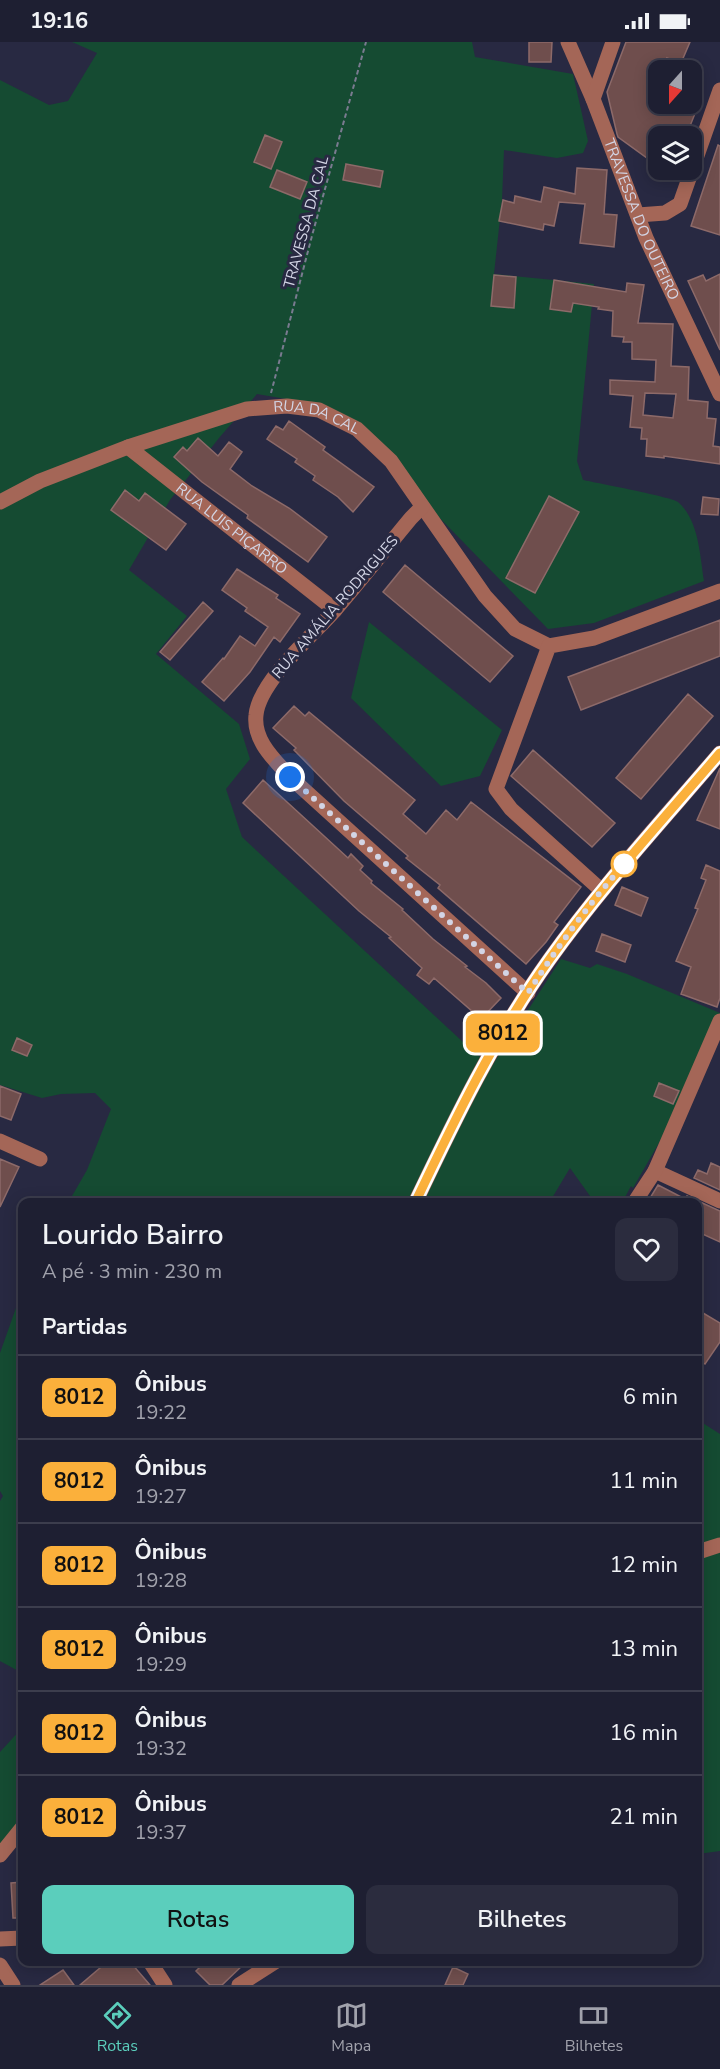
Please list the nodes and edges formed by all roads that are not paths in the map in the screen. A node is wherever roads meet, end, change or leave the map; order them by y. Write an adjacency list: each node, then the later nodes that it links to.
1 (568, 42): 4 (street, TRAVESSA DO OUTEIRO)
2 (613, 42): 4 (street)
3 (720, 90): 5 (street)
4 (593, 99): 5 (street, TRAVESSA DO OUTEIRO)
5 (638, 215): 6 (street, TRAVESSA DO OUTEIRO)
6 (720, 394)
7 (128, 447): 8 (street, RUA DA CAL); 9 (street, RUA DA CAL); 11 (street, RUA LUIS PIÇARRO)
8 (0, 502)
9 (422, 507): 11 (street, RUA AMÁLIA RODRIGUES); 12 (street, RUA DA CAL)
10 (720, 591): 12 (street)
11 (335, 610): 15 (street, RUA AMÁLIA RODRIGUES)
12 (549, 646): 14 (street)
13 (720, 753): 14 (street)
14 (601, 890): 15 (street)
15 (528, 993): 20 (street)
16 (720, 1022): 19 (street)
17 (0, 1141): 18 (street)
18 (40, 1159)
19 (655, 1171): 21 (street); 22 (street)
20 (417, 1198)
21 (637, 1198)
22 (720, 1201)
23 (720, 1545): 24 (street)
24 (702, 1551)
25 (18, 1833): 26 (street)
26 (0, 1855)
27 (18, 1938): 28 (street)
28 (0, 1939)
29 (0, 1965): 32 (street)
30 (153, 1966): 33 (street)
31 (269, 1966): 34 (street)
32 (13, 1985)
33 (165, 1985)
34 (240, 1985)

